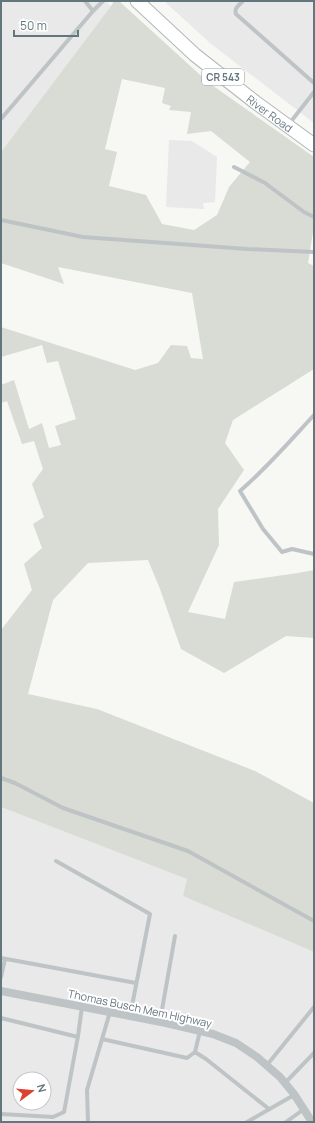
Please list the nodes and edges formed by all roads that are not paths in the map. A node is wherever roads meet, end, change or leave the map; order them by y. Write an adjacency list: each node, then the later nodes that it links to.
1 (85, 1): 5 (lane)
2 (103, 1): 5 (lane)
3 (137, 1): 9 (main road, River Road / CR 543)
4 (243, 1): 6 (lane)
5 (93, 11): 8 (lane)
6 (314, 84)
7 (314, 92): 9 (lane)
8 (1, 119)
9 (288, 126): 10 (main road, River Road / CR 543)
10 (314, 145)
11 (234, 167): 12 (lane)
12 (314, 217)
13 (1, 220): 14 (lane)
14 (314, 252)
15 (314, 415): 16 (lane)
16 (314, 554)
17 (1, 778): 19 (lane)
18 (56, 861): 23 (lane)
19 (314, 921)
20 (175, 936): 30 (lane)
21 (3, 959): 22 (lane); 23 (lane)
22 (1, 977)
23 (136, 983): 28 (lane)
24 (1, 991): 25 (street, Thomas Busch Mem Highway)
25 (82, 1007): 27 (street, Thomas Busch Mem Highway); 32 (lane)
26 (314, 1007): 36 (lane)
27 (110, 1012): 28 (street, Thomas Busch Mem Highway); 33 (lane)
28 (130, 1016): 30 (street, Thomas Busch Mem Highway)
29 (1, 1018): 32 (lane)
30 (160, 1022): 31 (street, Thomas Busch Mem Highway)
31 (200, 1031): 34 (lane); 36 (street, Thomas Busch Mem Highway)
32 (78, 1037): 41 (lane)
33 (102, 1039): 34 (lane); 42 (lane)
34 (195, 1052): 39 (lane)
35 (314, 1053): 37 (lane)
36 (267, 1065): 37 (street, Thomas Busch Mem Highway)
37 (285, 1083): 38 (street, Thomas Busch Mem Highway)
38 (294, 1094): 39 (lane); 40 (street, Thomas Busch Mem Highway)
39 (269, 1109): 43 (lane)
40 (304, 1109): 44 (lane); 45 (street, Thomas Busch Mem Highway)
41 (1, 1114)
42 (88, 1122)
43 (247, 1122)
44 (286, 1122)
45 (312, 1122)

